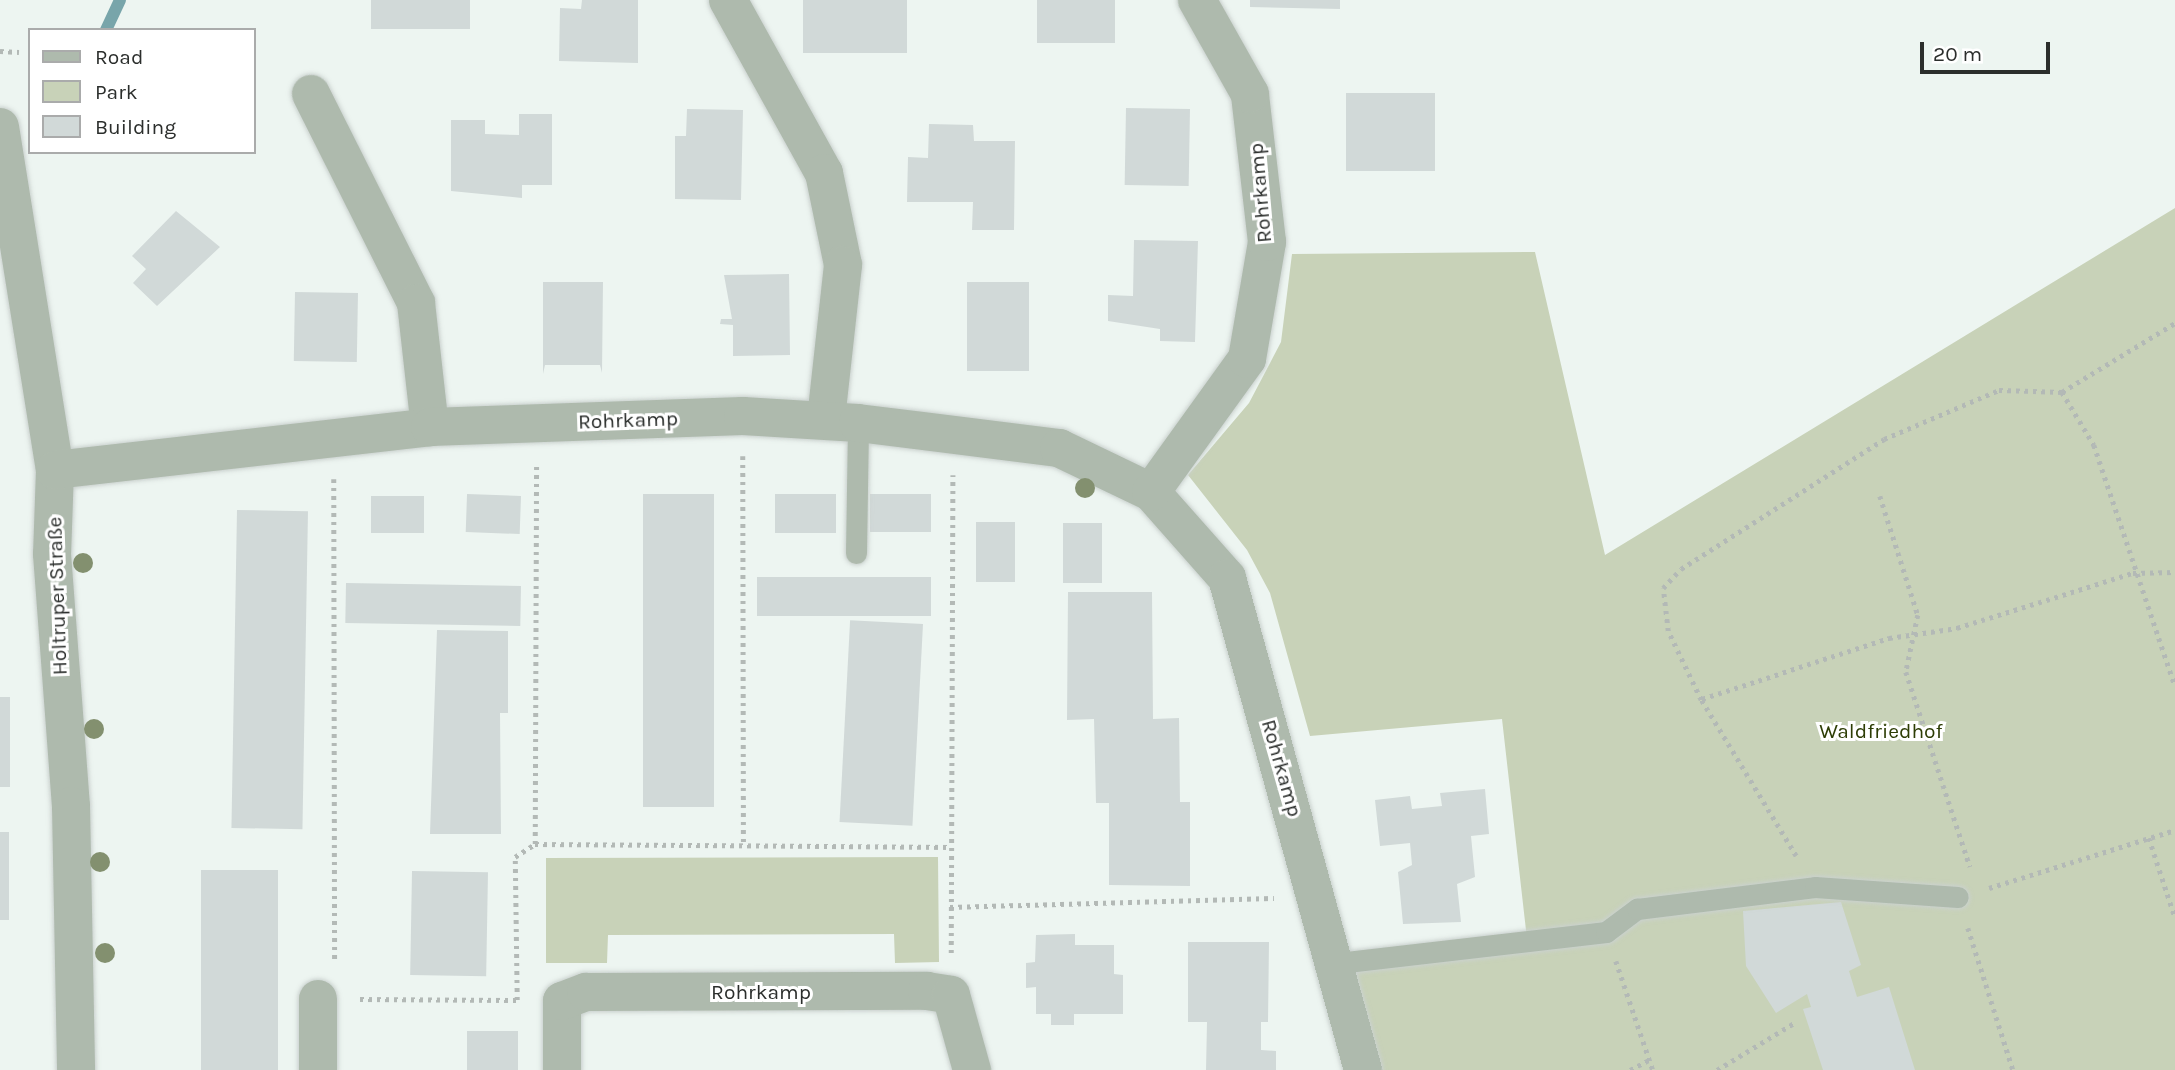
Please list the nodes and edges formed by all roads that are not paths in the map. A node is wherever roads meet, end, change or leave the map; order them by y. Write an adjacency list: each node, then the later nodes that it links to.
1 (728, 0): 5 (street)
2 (1197, 0): 8 (street, Rohrkamp)
3 (311, 94): 6 (street)
4 (1, 138): 7 (street, Holtruper Straße)
5 (842, 421): 6 (street, Rohrkamp); 8 (street, Rohrkamp); 9 (lane)
6 (430, 428): 7 (street, Rohrkamp)
7 (55, 470): 13 (street, Holtruper Straße)
8 (1151, 492): 11 (street, Rohrkamp)
9 (856, 553)
10 (1968, 894): 11 (lane)
11 (1338, 962): 17 (street, Rohrkamp)
12 (327, 999): 14 (street)
13 (76, 1070)
14 (318, 1070)
15 (562, 1070): 16 (street, Rohrkamp)
16 (972, 1070)
17 (1363, 1070)

